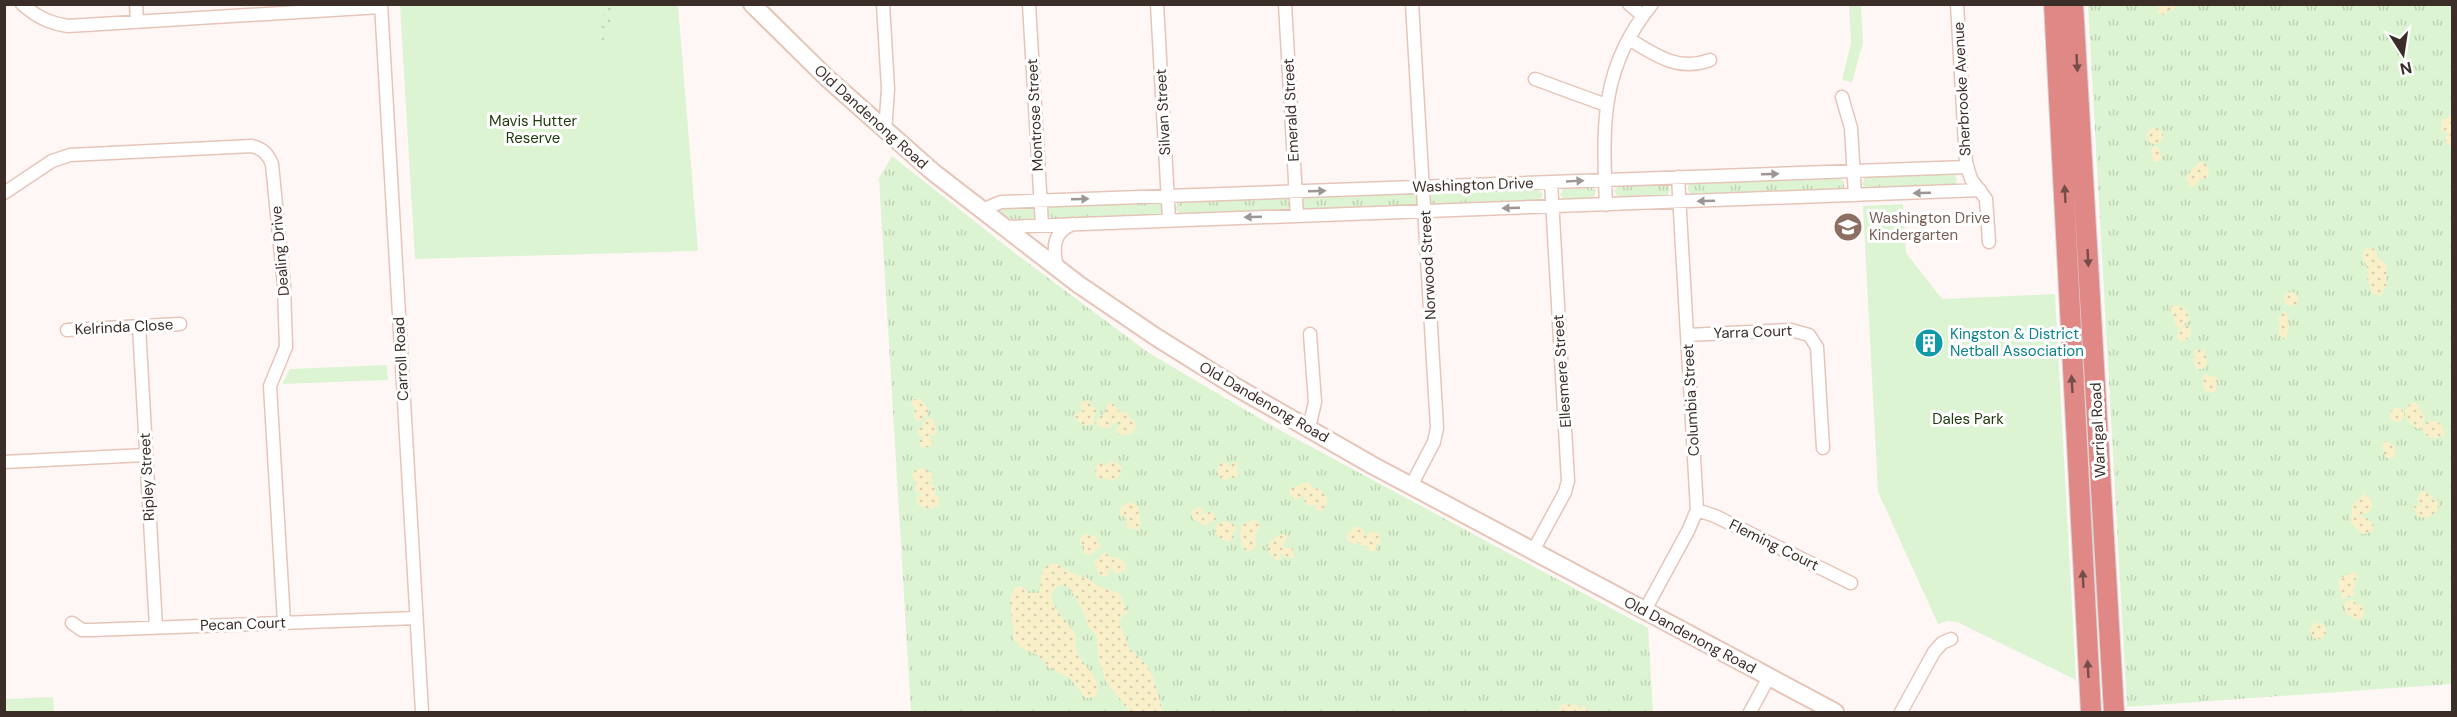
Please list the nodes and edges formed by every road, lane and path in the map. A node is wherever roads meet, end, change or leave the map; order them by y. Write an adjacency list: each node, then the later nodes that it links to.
1 (22, 4): 17 (street)
2 (136, 4): 17 (street)
3 (752, 4): 23 (main road, Old Dandenong Road)
4 (883, 4): 23 (street)
5 (1029, 4): 35 (street, Montrose Street)
6 (1157, 4): 34 (street, Silvan Street)
7 (1284, 4): 31 (street, Emerald Street)
8 (1412, 4): 29 (street, Norwood Street)
9 (1629, 4): 16 (street)
10 (1652, 4): 16 (street)
11 (1957, 4): 24 (street, Sherbrooke Avenue)
12 (2054, 4): 72 (highway, Warrigal Road, one-way to 12)
13 (2073, 4): 73 (highway, Warrigal Road, one-way to 73)
14 (381, 6): 15 (street); 62 (street, Carroll Road)
15 (256, 9): 17 (street)
16 (1643, 16): 18 (street)
17 (137, 21)
18 (1629, 39): 19 (street); 22 (street)
19 (1710, 60)
20 (1535, 79): 22 (street)
21 (1842, 97): 25 (street)
22 (1606, 105): 27 (street)
23 (885, 132): 39 (main road, Old Dandenong Road)
24 (1967, 170): 25 (street, Washington Drive); 30 (street)
25 (1854, 171): 26 (street, Washington Drive, one-way to 25); 33 (street)
26 (1678, 177): 27 (street, Washington Drive); 36 (street, Columbia Street)
27 (1605, 180): 28 (street, Washington Drive, one-way to 27); 37 (street)
28 (1551, 182): 29 (street, Washington Drive); 38 (street, Ellesmere Street)
29 (1423, 187): 31 (street, Washington Drive, one-way to 29); 40 (street, Norwood Street)
30 (1980, 190): 33 (street, Washington Drive, one-way to 33); 46 (street)
31 (1296, 192): 34 (street, Washington Drive); 41 (street, Emerald Street)
32 (4, 193): 63 (street, Dealing Drive)
33 (1855, 195): 36 (street, Washington Drive, one-way to 36)
34 (1168, 196): 35 (street, Washington Drive, one-way to 34); 42 (street, Silvan Street)
35 (1041, 201): 39 (street, Washington Drive); 44 (street, Montrose Street)
36 (1679, 202): 37 (street, Washington Drive); 52 (street, Columbia Street)
37 (1606, 205): 38 (street, Washington Drive)
38 (1552, 207): 40 (street, Washington Drive, one-way to 40); 59 (street, Ellesmere Street)
39 (981, 210): 45 (main road, Old Dandenong Road)
40 (1425, 211): 41 (street, Washington Drive); 57 (street, Norwood Street)
41 (1297, 216): 42 (street, Washington Drive, one-way to 42)
42 (1170, 220): 43 (street, Washington Drive)
43 (1074, 224): 44 (street, Washington Drive); 47 (street)
44 (1042, 225): 45 (street, Washington Drive)
45 (1003, 227): 47 (main road, Old Dandenong Road)
46 (1989, 242)
47 (1057, 268): 53 (main road, Old Dandenong Road)
48 (180, 324): 49 (street, Kelrinda Close)
49 (139, 326): 50 (street, Kelrinda Close); 55 (street, Ripley Street)
50 (67, 330)
51 (1310, 334): 53 (street)
52 (1687, 335): 54 (street, Yarra Court); 58 (street, Columbia Street)
53 (1309, 428): 57 (main road, Old Dandenong Road)
54 (1822, 448)
55 (145, 455): 56 (street); 65 (street, Ripley Street)
56 (4, 462)
57 (1412, 484): 59 (main road, Old Dandenong Road)
58 (1696, 510): 60 (street, Fleming Court); 61 (street, Columbia Street)
59 (1533, 551): 61 (main road, Old Dandenong Road)
60 (1851, 583)
61 (1645, 610): 67 (main road, Old Dandenong Road)
62 (416, 618): 63 (street, Pecan Court); 68 (street, Carroll Road)
63 (284, 622): 65 (street, Pecan Court)
64 (72, 623): 65 (street, Pecan Court)
65 (156, 627)
66 (1951, 639): 71 (street)
67 (1769, 677): 69 (street); 70 (main road, Old Dandenong Road)
68 (422, 712)
69 (1750, 712)
70 (1835, 712)
71 (1900, 712)
72 (2091, 712)
73 (2114, 712)

